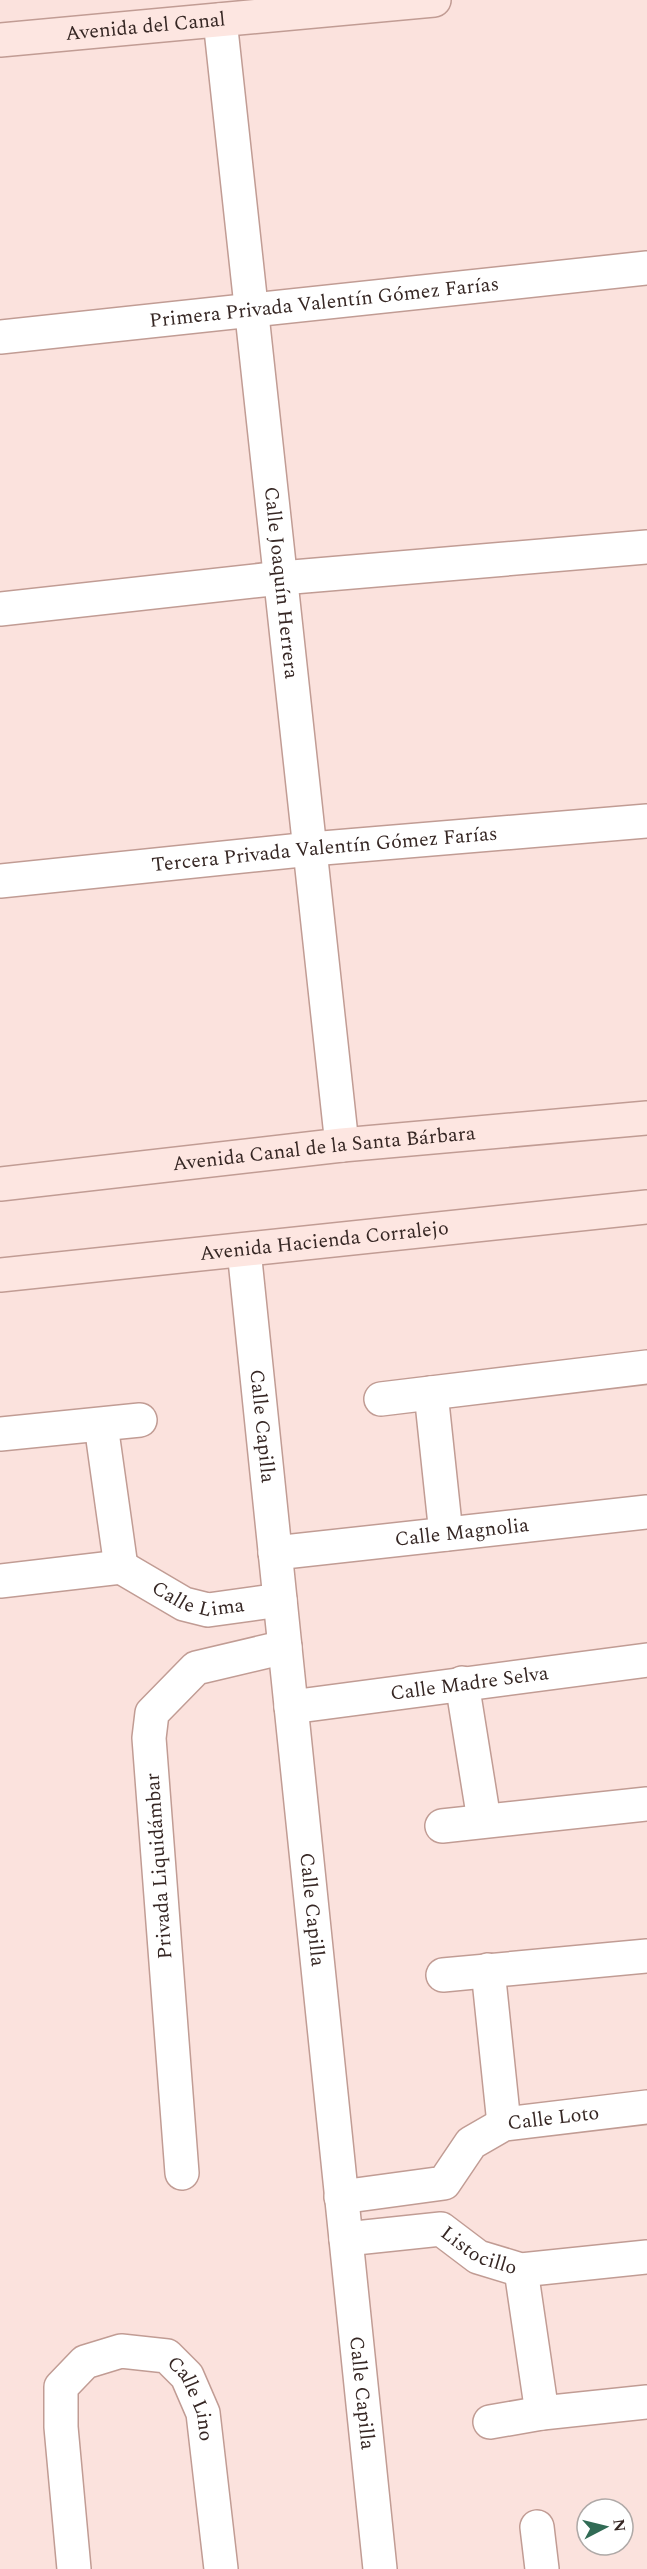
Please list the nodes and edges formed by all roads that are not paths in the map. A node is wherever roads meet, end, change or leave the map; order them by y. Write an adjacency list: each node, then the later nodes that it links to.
1 (434, 0): 2 (main road, Avenida del Canal)
2 (333, 4): 3 (main road, Avenida del Canal)
3 (220, 20): 4 (main road, Avenida del Canal); 6 (street, Calle Joaquín Herrera)
4 (0, 40)
5 (647, 268): 6 (street, Primera Privada Valentín Gómez Farías)
6 (251, 310): 7 (street, Primera Privada Valentín Gómez Farías); 9 (street, Calle Joaquín Herrera)
7 (0, 337)
8 (647, 547): 9 (street)
9 (280, 578): 10 (street); 12 (street, Calle Joaquín Herrera)
10 (0, 609)
11 (647, 821): 12 (street, Tercera Privada Valentín Gómez Farías)
12 (311, 849): 13 (street, Tercera Privada Valentín Gómez Farías); 15 (street, Calle Joaquín Herrera)
13 (0, 881)
14 (647, 1118): 15 (main road, Avenida Canal de la Santa Bárbara)
15 (342, 1145): 16 (main road, Avenida Canal de la Santa Bárbara)
16 (0, 1184)
17 (647, 1208): 18 (main road, Avenida Hacienda Corralejo)
18 (244, 1250): 19 (main road, Avenida Hacienda Corralejo); 28 (street, Calle Capilla)
19 (0, 1275)
20 (647, 1367): 21 (street)
21 (431, 1394): 22 (street); 27 (street)
22 (381, 1399)
23 (140, 1420): 24 (street)
24 (101, 1425): 25 (street); 29 (street)
25 (0, 1434)
26 (647, 1512): 27 (street, Calle Magnolia)
27 (447, 1534): 28 (street, Calle Magnolia)
28 (275, 1553): 31 (street, Calle Capilla)
29 (121, 1567): 30 (street); 31 (street, Calle Lima)
30 (0, 1581)
31 (280, 1600): 32 (street, Calle Capilla)
32 (285, 1647): 35 (street, Calle Capilla); 44 (street, Privada Liquidámbar)
33 (647, 1660): 34 (street, Calle Madre Selva)
34 (462, 1683): 35 (street, Calle Madre Selva); 37 (street)
35 (291, 1707): 45 (street, Calle Capilla)
36 (647, 1804): 37 (street)
37 (484, 1820): 38 (street)
38 (442, 1826)
39 (647, 1956): 40 (street)
40 (488, 1970): 41 (street); 43 (street)
41 (443, 1975)
42 (647, 2107): 43 (street, Calle Loto)
43 (504, 2124): 45 (street, Calle Loto)
44 (182, 2173)
45 (341, 2197): 46 (street, Calle Capilla)
46 (346, 2239): 48 (street, Listocillo); 55 (street, Calle Capilla)
47 (647, 2257): 48 (street, Listocillo)
48 (521, 2270): 50 (street)
49 (647, 2402): 50 (street)
50 (542, 2413): 51 (street)
51 (490, 2422)
52 (537, 2527): 56 (street)
53 (74, 2569): 54 (street, Calle Lino)
54 (221, 2569)
55 (380, 2569)
56 (542, 2569)

